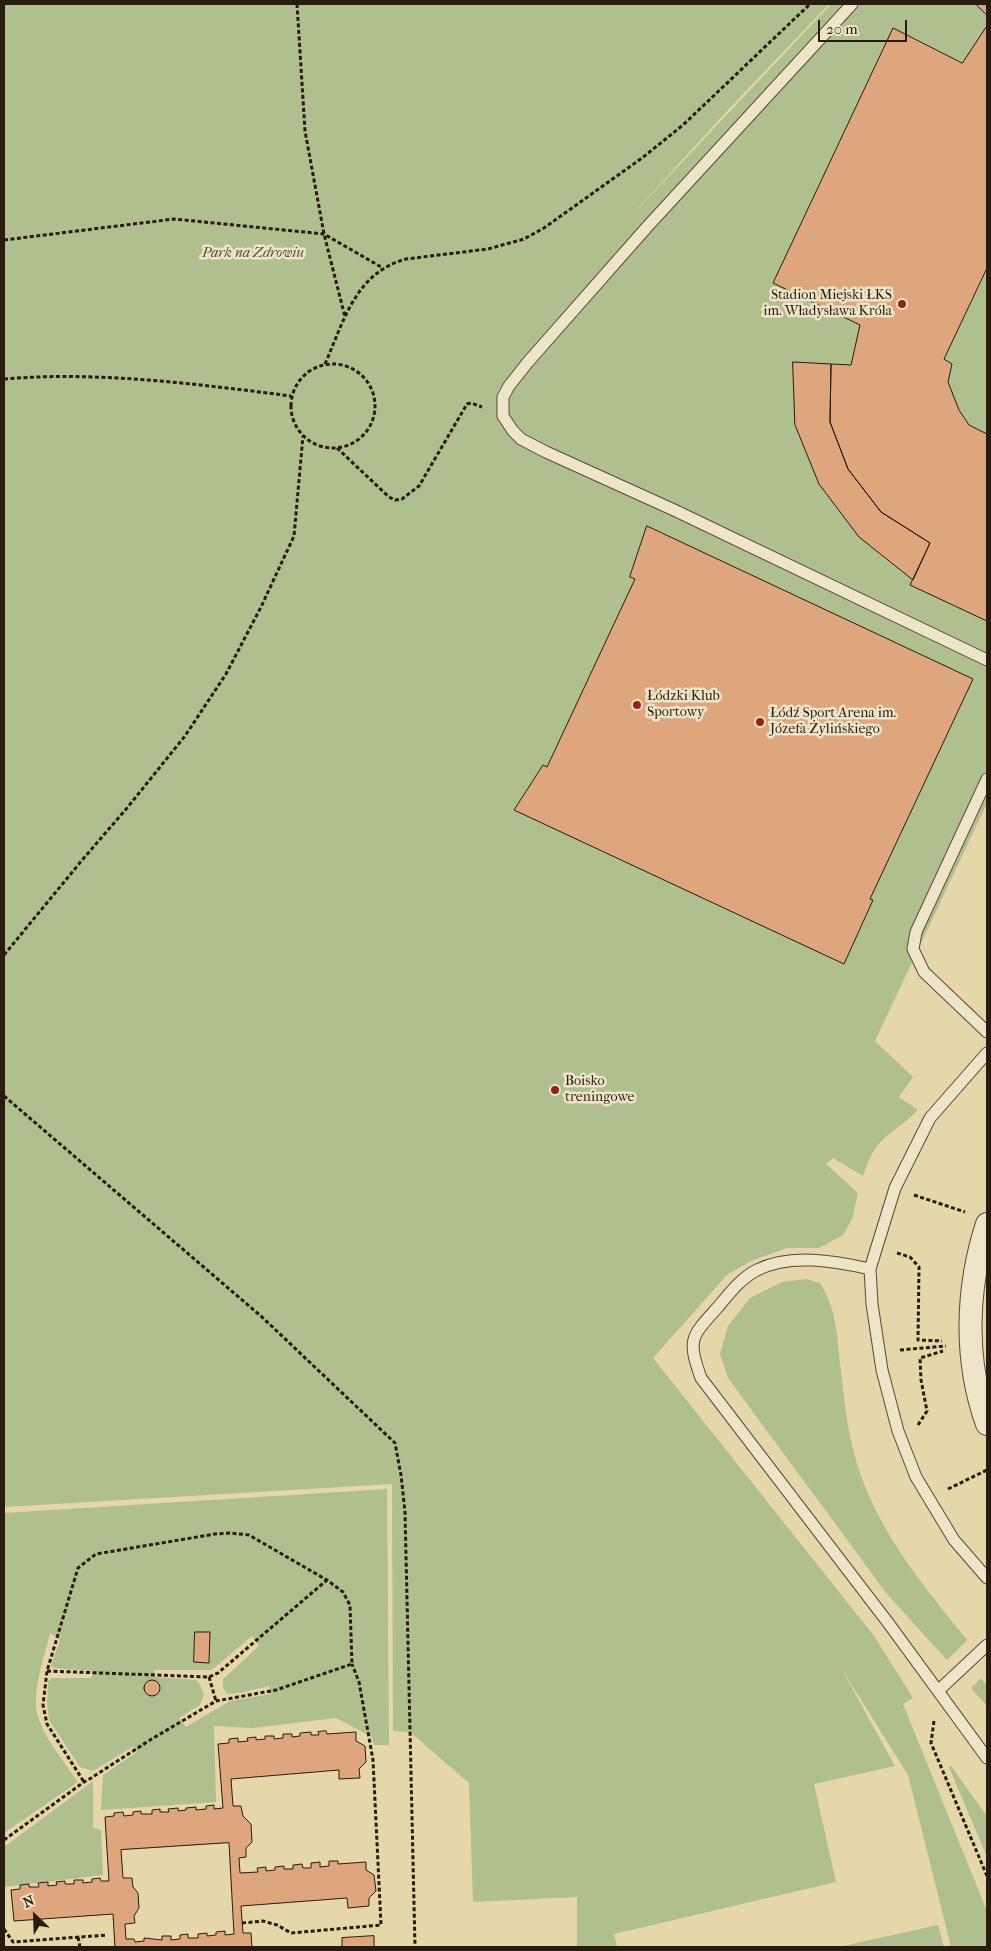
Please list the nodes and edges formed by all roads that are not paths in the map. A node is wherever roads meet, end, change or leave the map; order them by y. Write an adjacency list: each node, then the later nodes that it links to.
1 (852, 4): 2 (lane)
2 (987, 660)
3 (987, 779): 4 (lane)
4 (987, 1032)
5 (987, 1053): 7 (lane)
6 (987, 1224): 8 (street)
7 (870, 1270): 9 (lane); 11 (lane)
8 (987, 1424)
9 (987, 1578)
10 (987, 1645): 11 (lane)
11 (938, 1691): 12 (lane)
12 (987, 1758)

